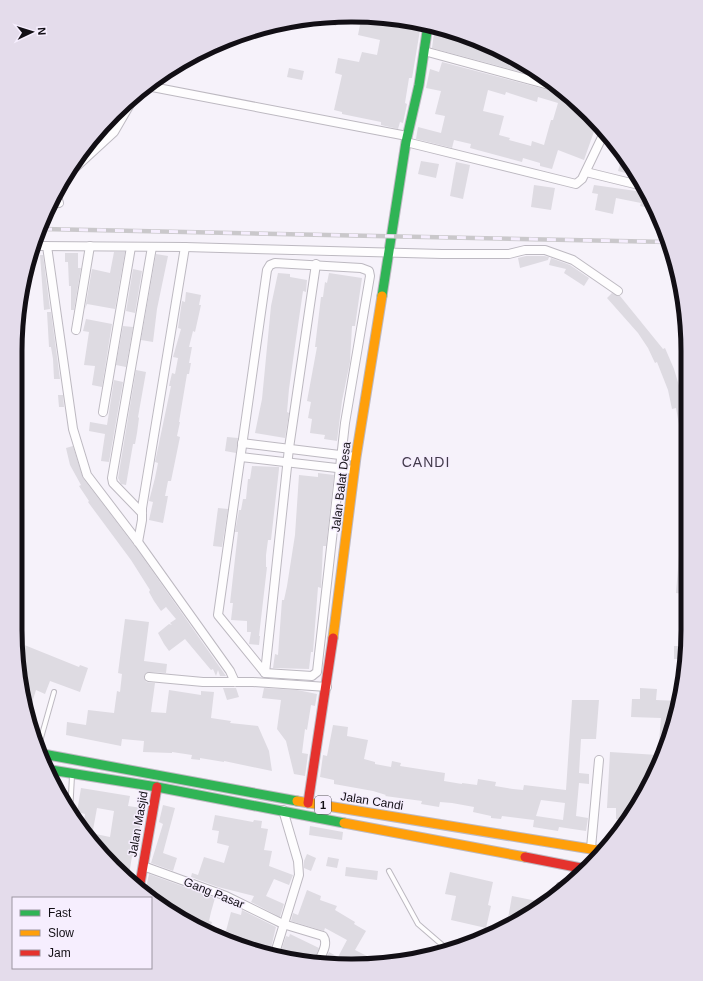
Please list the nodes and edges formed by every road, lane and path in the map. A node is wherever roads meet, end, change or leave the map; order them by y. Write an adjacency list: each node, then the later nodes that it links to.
1 (427, 31): 2 (main road, Jalan Balat Desa)
2 (424, 51): 3 (street); 6 (main road, Jalan Balat Desa)
3 (542, 83)
4 (155, 88): 6 (street)
5 (125, 113): 8 (street)
6 (407, 139): 9 (street); 17 (main road, Jalan Balat Desa)
7 (603, 139): 9 (street)
8 (84, 160)
9 (586, 172): 10 (street)
10 (634, 183)
11 (39, 246): 12 (street)
12 (48, 246): 13 (street); 31 (street)
13 (90, 246): 14 (street); 20 (street)
14 (131, 247): 15 (street); 21 (street)
15 (152, 247): 16 (street); 30 (street)
16 (185, 247): 17 (street); 30 (street)
17 (388, 252): 19 (street); 26 (main road, Jalan Balat Desa)
18 (316, 264): 22 (street); 23 (street); 24 (street)
19 (618, 291)
20 (76, 330)
21 (103, 412)
22 (242, 444): 23 (street); 25 (street)
23 (289, 448): 24 (street); 27 (street)
24 (342, 454): 26 (street); 28 (street)
25 (241, 456): 27 (street); 32 (street)
26 (356, 456): 29 (main road, Jalan Balat Desa)
27 (288, 463): 28 (street); 32 (street)
28 (340, 468): 29 (street); 32 (street)
29 (354, 470): 35 (main road, Jalan Balat Desa)
30 (142, 517): 31 (street)
31 (139, 538): 34 (street)
32 (265, 672)
33 (149, 676): 34 (street)
34 (236, 682): 35 (street)
35 (327, 687): 44 (main road, Jalan Balat Desa)
36 (54, 692): 37 (lane)
37 (41, 739)
38 (46, 755): 44 (main road, Jalan Candi / 1)
39 (600, 760): 46 (street)
40 (54, 770): 41 (main road, Jalan Candi / 1)
41 (72, 772): 42 (main road, Jalan Candi / 1); 43 (lane)
42 (156, 787): 45 (main road, Jalan Candi / 1); 48 (main road, Jalan Masjid)
43 (71, 801)
44 (308, 803): 46 (main road, Jalan Candi / 1)
45 (283, 810): 49 (main road, Jalan Candi / 1); 52 (street)
46 (591, 848): 47 (main road, Jalan Candi / 1)
47 (597, 849)
48 (143, 866): 51 (main road, Jalan Masjid); 52 (street, Gang Pasar)
49 (579, 867)
50 (389, 871): 53 (lane)
51 (140, 882)
52 (283, 924): 54 (street); 55 (street, Gang Pasar)
53 (444, 946)
54 (276, 950)
55 (320, 957)

